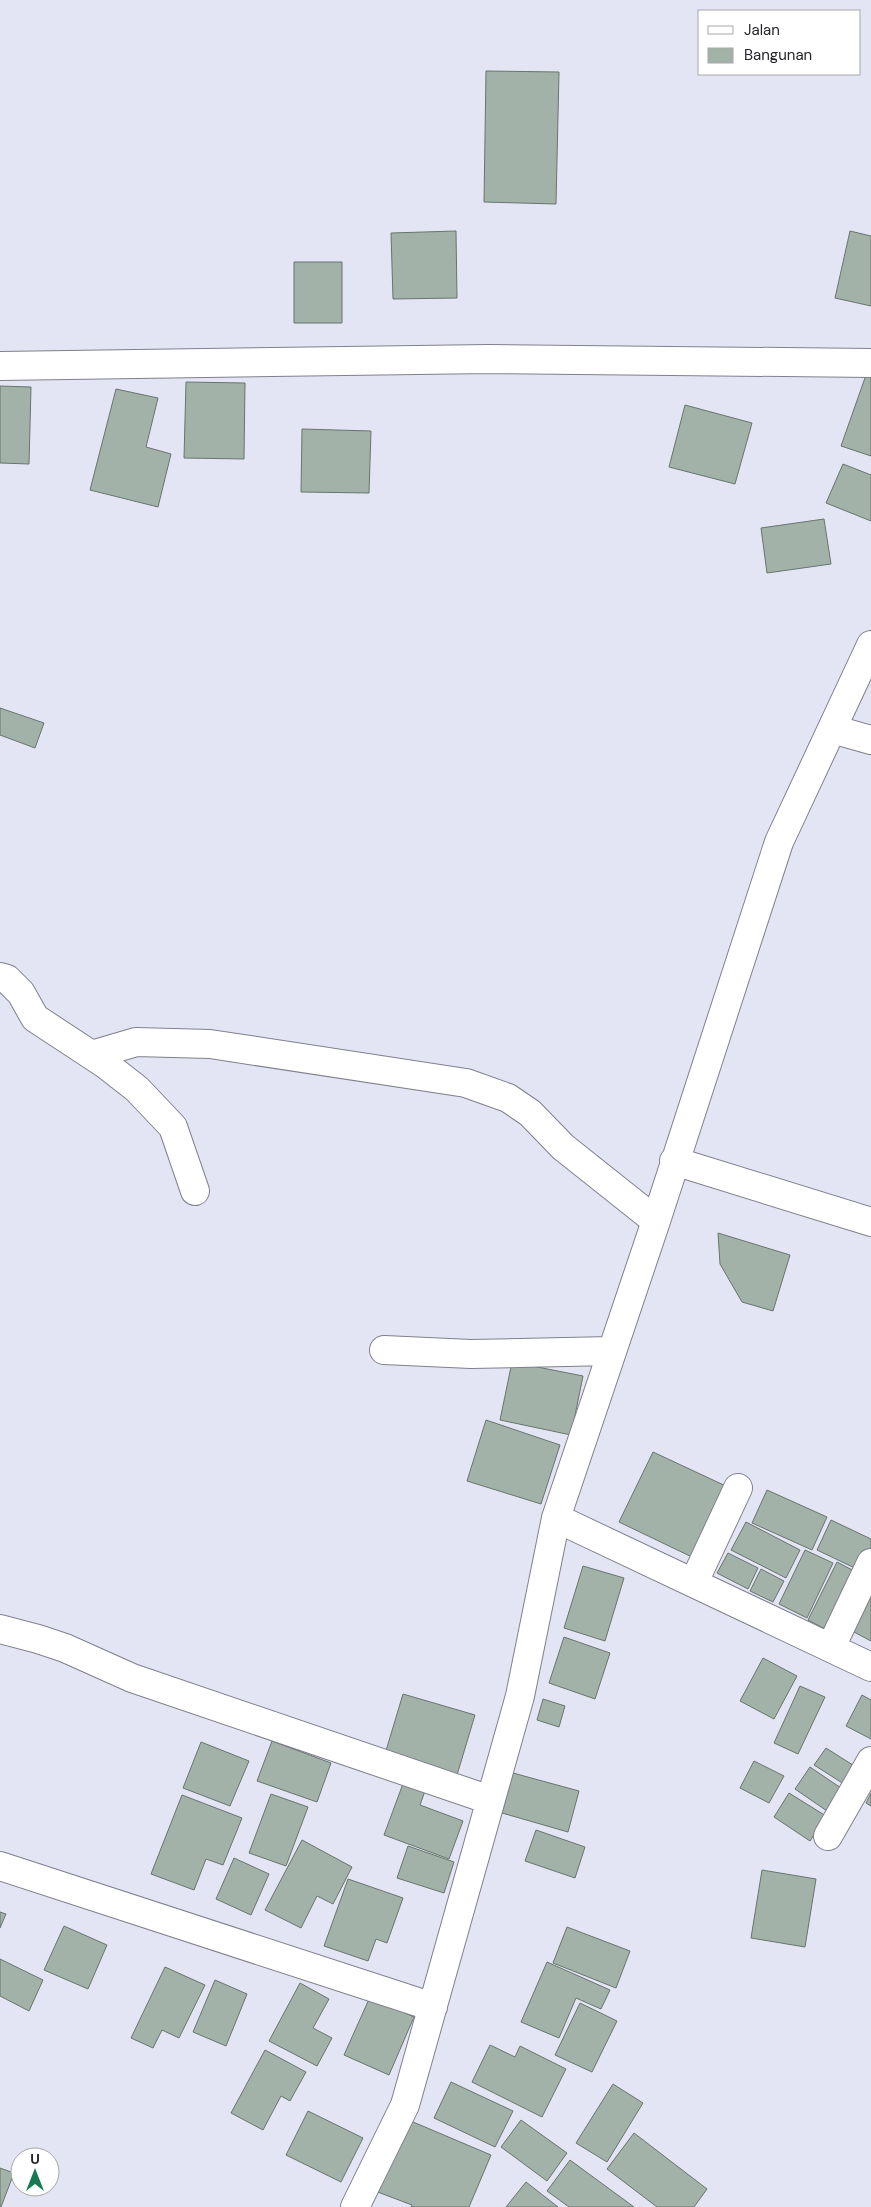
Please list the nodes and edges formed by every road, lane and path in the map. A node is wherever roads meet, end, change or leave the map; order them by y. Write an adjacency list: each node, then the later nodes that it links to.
1 (871, 364): 2 (street)
2 (0, 366)
3 (871, 645): 4 (street)
4 (832, 728): 5 (street); 8 (street)
5 (871, 740)
6 (0, 977): 7 (street)
7 (92, 1055): 9 (street); 10 (street)
8 (674, 1161): 10 (street); 11 (street)
9 (196, 1190)
10 (656, 1221): 13 (street)
11 (871, 1222)
12 (384, 1350): 13 (street)
13 (611, 1352): 15 (street)
14 (738, 1488): 17 (street)
15 (556, 1518): 17 (street); 22 (street)
16 (871, 1563): 19 (street)
17 (694, 1582): 19 (street)
18 (0, 1630): 22 (street)
19 (831, 1647): 20 (street)
20 (871, 1667)
21 (871, 1761): 23 (street)
22 (490, 1800): 25 (street)
23 (828, 1836)
24 (0, 1866): 25 (street)
25 (433, 2007): 26 (street)
26 (355, 2207)

